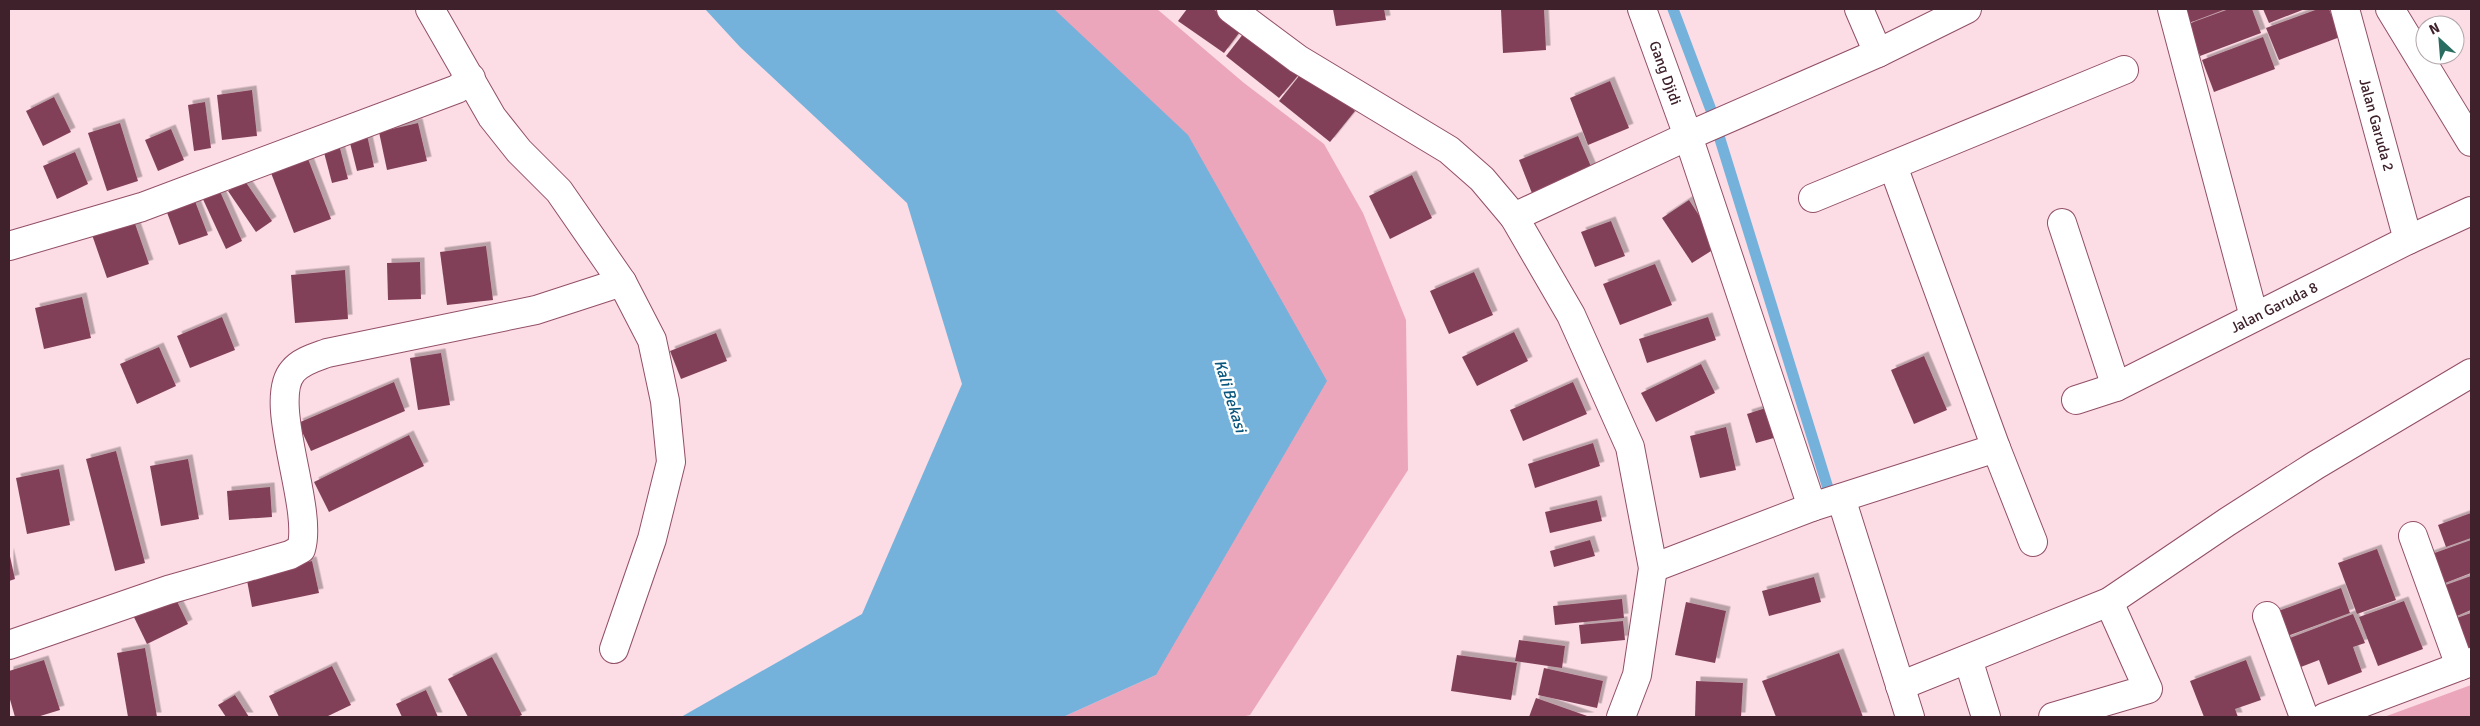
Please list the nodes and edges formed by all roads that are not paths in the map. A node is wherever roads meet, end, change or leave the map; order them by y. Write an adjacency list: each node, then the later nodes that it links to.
1 (430, 9): 11 (street)
2 (1231, 9): 17 (street)
3 (1642, 9): 12 (street, Gang Djidi)
4 (1859, 9): 9 (street)
5 (1967, 9): 9 (street)
6 (2172, 9): 22 (street)
7 (2345, 9): 19 (street, Jalan Garuda 2)
8 (2390, 9): 13 (street)
9 (1878, 53): 12 (street)
10 (2124, 70): 14 (street)
11 (471, 78): 20 (street); 21 (street)
12 (1688, 136): 17 (street); 28 (street, Gang Djidi)
13 (2471, 142)
14 (1893, 166): 15 (street); 26 (street)
15 (1813, 198)
16 (2471, 211): 19 (street, Jalan Garuda 8)
17 (1514, 217): 31 (street)
18 (2062, 223): 24 (street)
19 (2408, 240): 22 (street, Jalan Garuda 8)
20 (9, 246)
21 (622, 282): 34 (street); 35 (street)
22 (2254, 317): 24 (street, Jalan Garuda 8)
23 (2471, 374): 32 (street)
24 (2116, 387): 25 (street, Jalan Garuda 8)
25 (2076, 400)
26 (1996, 448): 27 (street); 30 (street)
27 (1841, 498): 28 (street); 38 (street)
28 (1812, 507): 31 (street)
29 (2413, 536): 37 (street)
30 (2033, 542)
31 (1654, 568): 39 (street)
32 (2109, 602): 36 (street); 42 (street)
33 (2267, 616): 43 (street)
34 (9, 645)
35 (614, 649)
36 (1968, 659): 38 (street); 41 (street)
37 (2466, 664): 44 (street)
38 (1900, 686): 40 (street)
39 (1621, 717)
40 (1910, 717)
41 (1986, 717)
42 (2053, 717)
43 (2304, 717)
44 (2326, 717)

